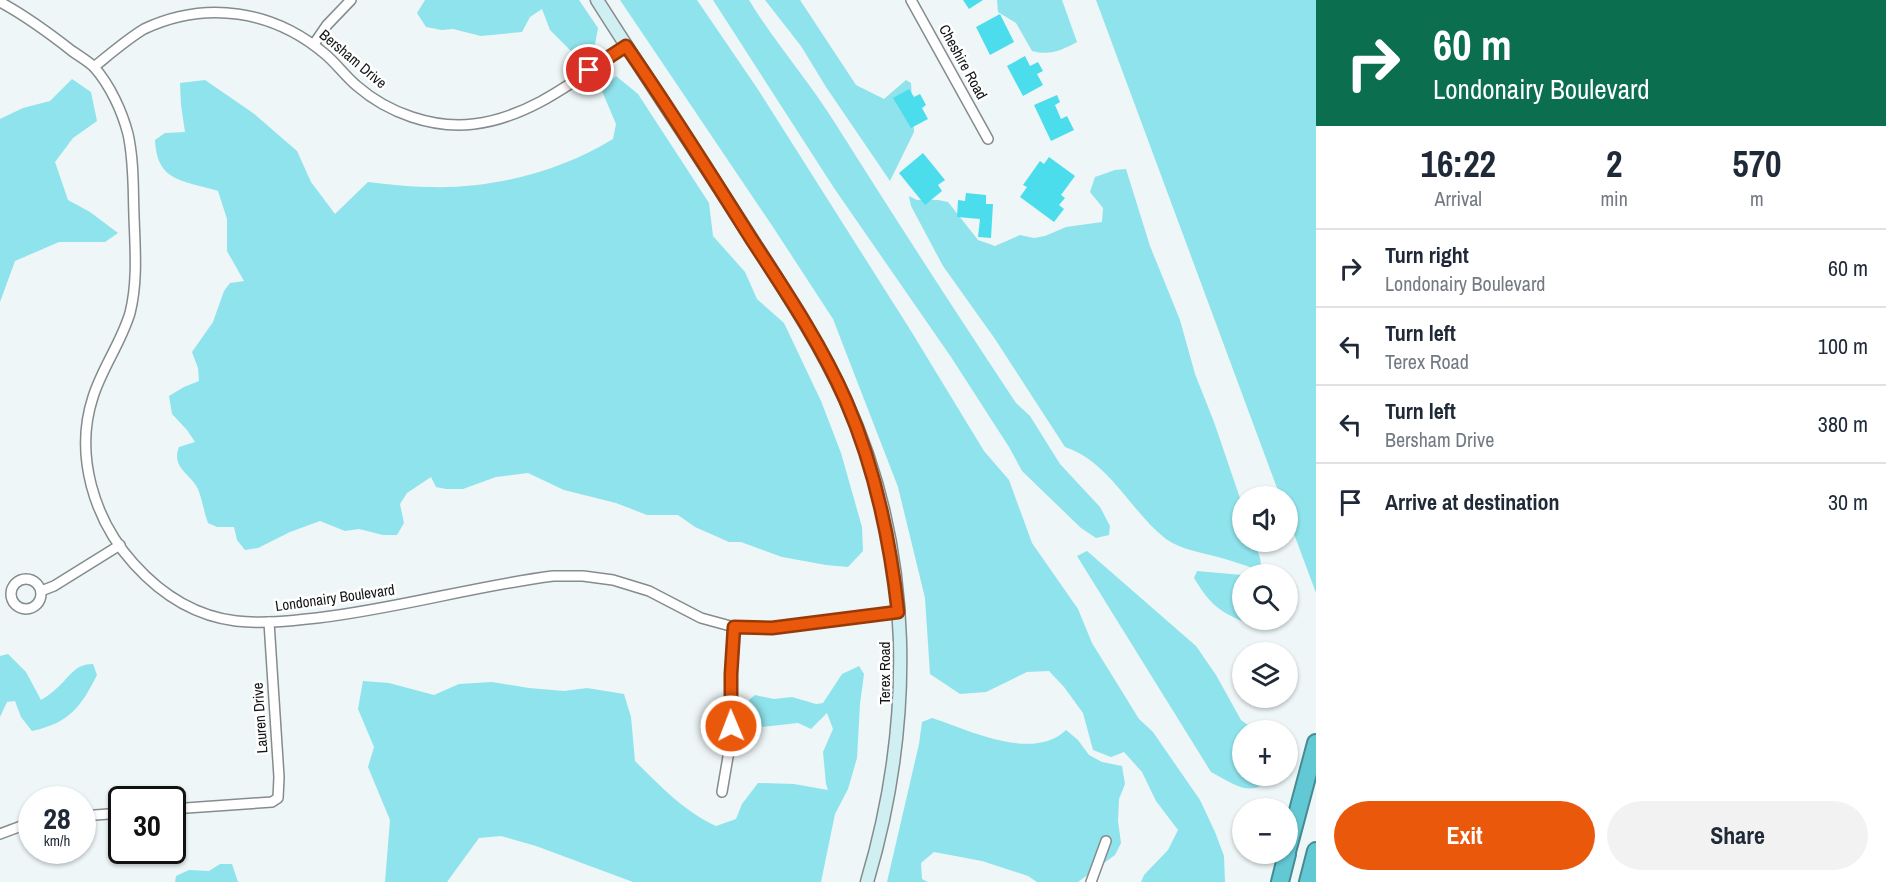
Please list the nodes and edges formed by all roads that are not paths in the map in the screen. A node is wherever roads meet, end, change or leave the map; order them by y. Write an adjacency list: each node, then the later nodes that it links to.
1 (351, 0): 5 (street)
2 (597, 0): 6 (main road, Terex Road)
3 (912, 0): 8 (street, Cheshire Road)
4 (0, 2): 7 (street, Londonairy Boulevard)
5 (314, 44): 6 (street, Bersham Drive); 7 (street, Bersham Drive)
6 (626, 46): 11 (main road, Terex Road)
7 (94, 67): 9 (street, Londonairy Boulevard)
8 (988, 139)
9 (120, 545): 10 (street); 12 (street, Londonairy Boulevard)
10 (41, 591)
11 (898, 612): 13 (street, Londonairy Boulevard); 23 (main road, Terex Road)
12 (269, 622): 13 (street, Londonairy Boulevard); 16 (street, Lauren Drive)
13 (734, 627): 15 (street)
14 (1316, 743): 17 (highway)
15 (722, 792)
16 (186, 808)
17 (1298, 811)
18 (18, 827): 19 (street)
19 (0, 834)
20 (1106, 841): 24 (street)
21 (1316, 851): 26 (highway)
22 (1284, 864): 25 (highway)
23 (867, 882)
24 (1091, 882)
25 (1280, 882)
26 (1308, 882)

